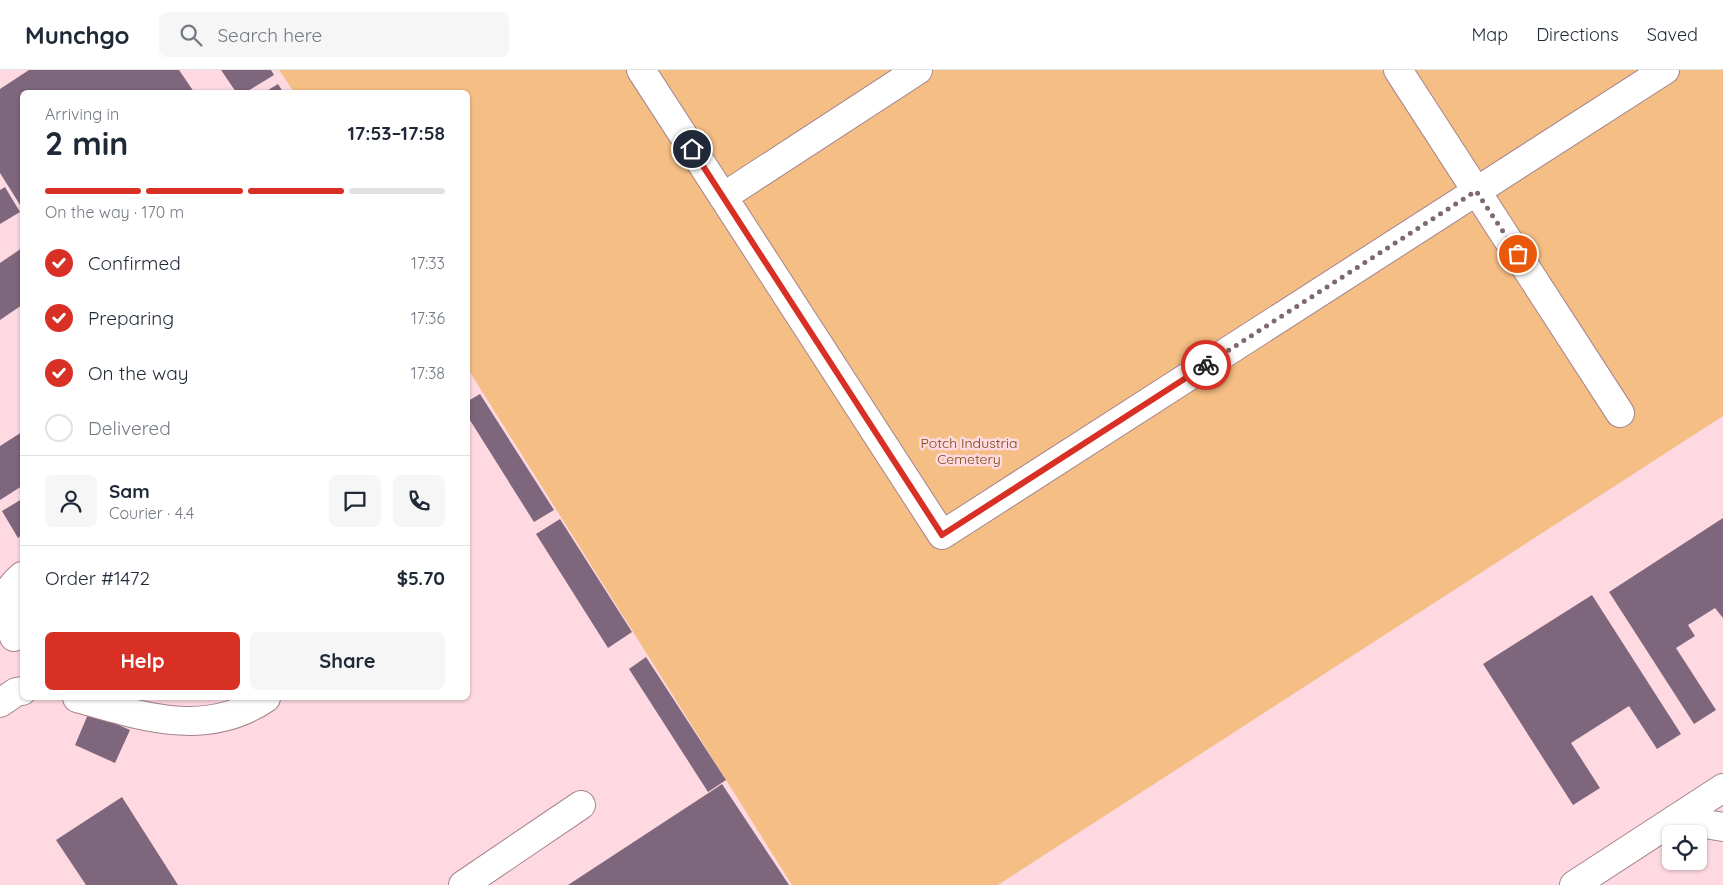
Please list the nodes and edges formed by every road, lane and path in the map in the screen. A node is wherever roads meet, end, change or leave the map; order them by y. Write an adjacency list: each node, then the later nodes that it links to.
1 (641, 70): 6 (street)
2 (918, 70): 6 (street)
3 (1398, 70): 5 (street)
4 (1664, 70): 5 (street)
5 (1476, 191): 6 (street); 7 (street)
6 (723, 197)
7 (1620, 413)
8 (20, 577): 9 (street)
9 (12, 640)
10 (20, 692): 13 (street)
11 (84, 700): 12 (street)
12 (263, 700)
13 (0, 703)
14 (1723, 788): 16 (street)
15 (581, 805): 18 (street)
16 (1675, 819): 17 (street); 19 (street)
17 (1723, 827)
18 (463, 885)
19 (1574, 885)

